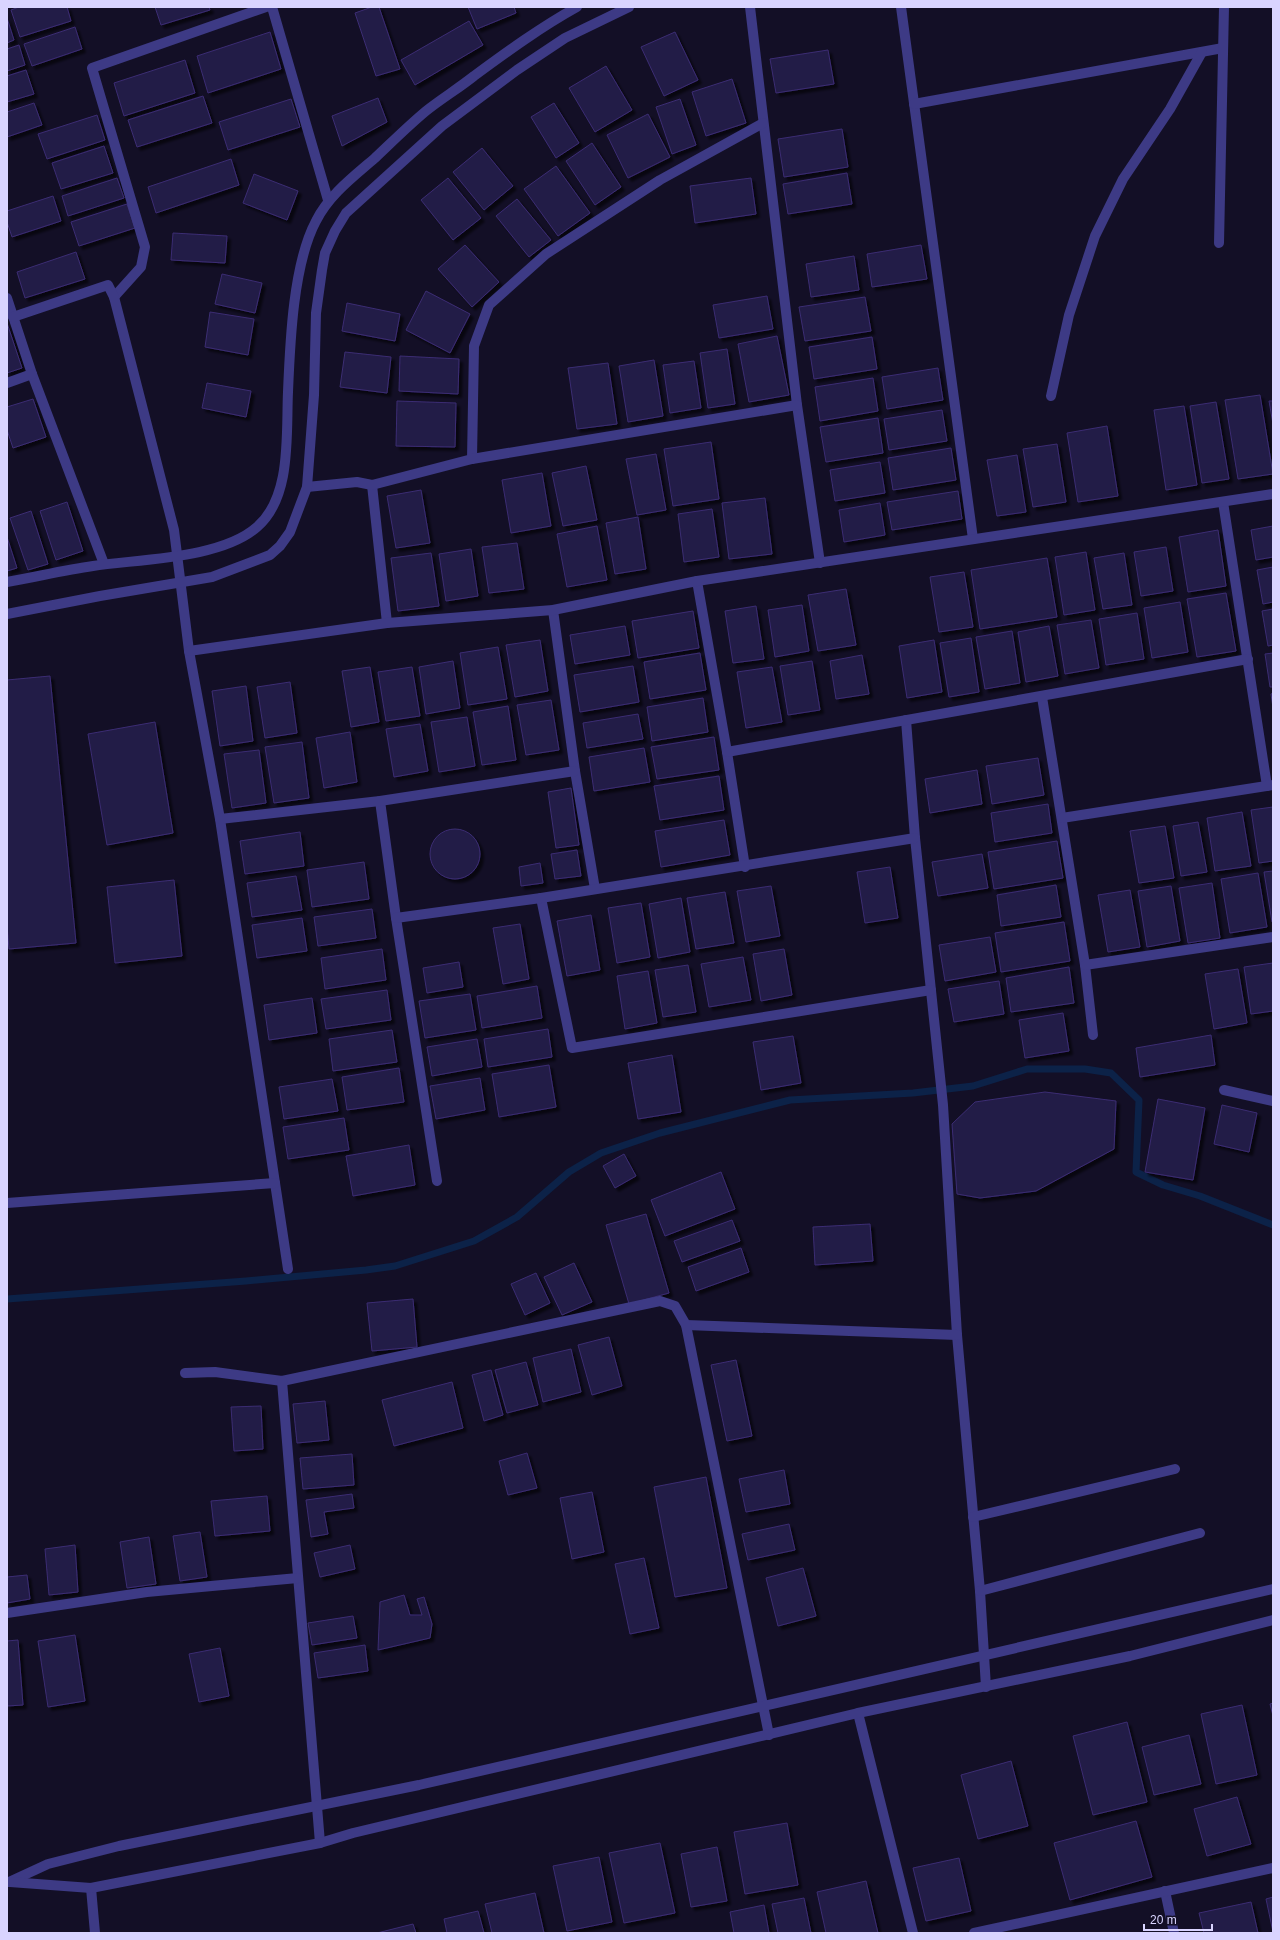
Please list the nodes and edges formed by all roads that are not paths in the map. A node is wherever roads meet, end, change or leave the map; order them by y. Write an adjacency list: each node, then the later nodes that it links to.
1 (266, 7): 14 (street)
2 (272, 7): 12 (street)
3 (577, 7): 12 (street)
4 (629, 7): 23 (street)
5 (750, 7): 11 (street)
6 (901, 7): 10 (street)
7 (1224, 7): 8 (street)
8 (1223, 48): 9 (street); 13 (street)
9 (1202, 52): 10 (street); 19 (street)
10 (914, 104): 26 (street)
11 (763, 123): 20 (street); 21 (street)
12 (328, 200): 27 (street)
13 (1219, 243)
14 (114, 297): 16 (street); 27 (street)
15 (7, 298): 16 (street)
16 (13, 317): 17 (street)
17 (32, 374): 18 (street); 29 (street)
18 (7, 383)
19 (1051, 396)
20 (797, 405): 21 (street); 28 (street)
21 (472, 459): 22 (street)
22 (372, 485): 23 (street); 35 (street)
23 (306, 487): 32 (street)
24 (1273, 494): 25 (street)
25 (1223, 502): 26 (street); 37 (street)
26 (973, 539): 28 (street)
27 (176, 555): 29 (street); 32 (street)
28 (820, 563): 30 (street)
29 (104, 564): 31 (street)
30 (697, 581): 33 (street); 40 (street)
31 (7, 582)
32 (182, 583): 34 (street); 36 (street)
33 (553, 610): 35 (street); 41 (street)
34 (7, 614)
35 (387, 623): 36 (street)
36 (189, 651): 45 (street)
37 (1248, 660): 38 (street); 42 (street)
38 (1042, 697): 39 (street); 44 (street)
39 (906, 720): 40 (street); 46 (street)
40 (727, 752): 47 (street)
41 (574, 771): 43 (street); 48 (street)
42 (1270, 786): 44 (street)
43 (380, 801): 45 (street); 50 (street)
44 (1062, 818): 52 (street)
45 (220, 819): 58 (street)
46 (915, 838): 47 (street); 53 (street)
47 (744, 866): 48 (street)
48 (595, 889): 49 (street)
49 (541, 898): 50 (street); 53 (street)
50 (396, 918): 57 (street)
51 (1273, 937): 52 (street)
52 (1085, 964): 54 (street)
53 (930, 990): 62 (street)
54 (1093, 1035)
55 (1224, 1090): 56 (street)
56 (1273, 1102)
57 (437, 1181)
58 (275, 1183): 59 (street); 60 (street)
59 (7, 1203)
60 (288, 1269)
61 (686, 1325): 62 (street); 64 (street); 75 (street)
62 (957, 1335): 66 (street)
63 (184, 1374): 64 (street)
64 (282, 1381): 68 (street)
65 (1175, 1469): 66 (street)
66 (973, 1516): 70 (street)
67 (1200, 1533): 70 (street)
68 (298, 1578): 71 (street); 78 (street)
69 (1273, 1589): 73 (street)
70 (980, 1591): 73 (street)
71 (7, 1613)
72 (1273, 1620): 74 (street)
73 (984, 1656): 74 (street); 75 (street)
74 (986, 1687): 76 (street)
75 (763, 1706): 77 (street); 78 (street)
76 (858, 1713): 77 (street); 85 (street)
77 (769, 1735): 79 (street)
78 (317, 1805): 79 (street); 81 (street)
79 (320, 1843): 82 (street)
80 (1273, 1868): 83 (street)
81 (8, 1882): 82 (street)
82 (91, 1888): 84 (street)
83 (1165, 1891): 86 (street); 87 (street)
84 (95, 1933)
85 (913, 1933)
86 (974, 1933)
87 (1174, 1933)

